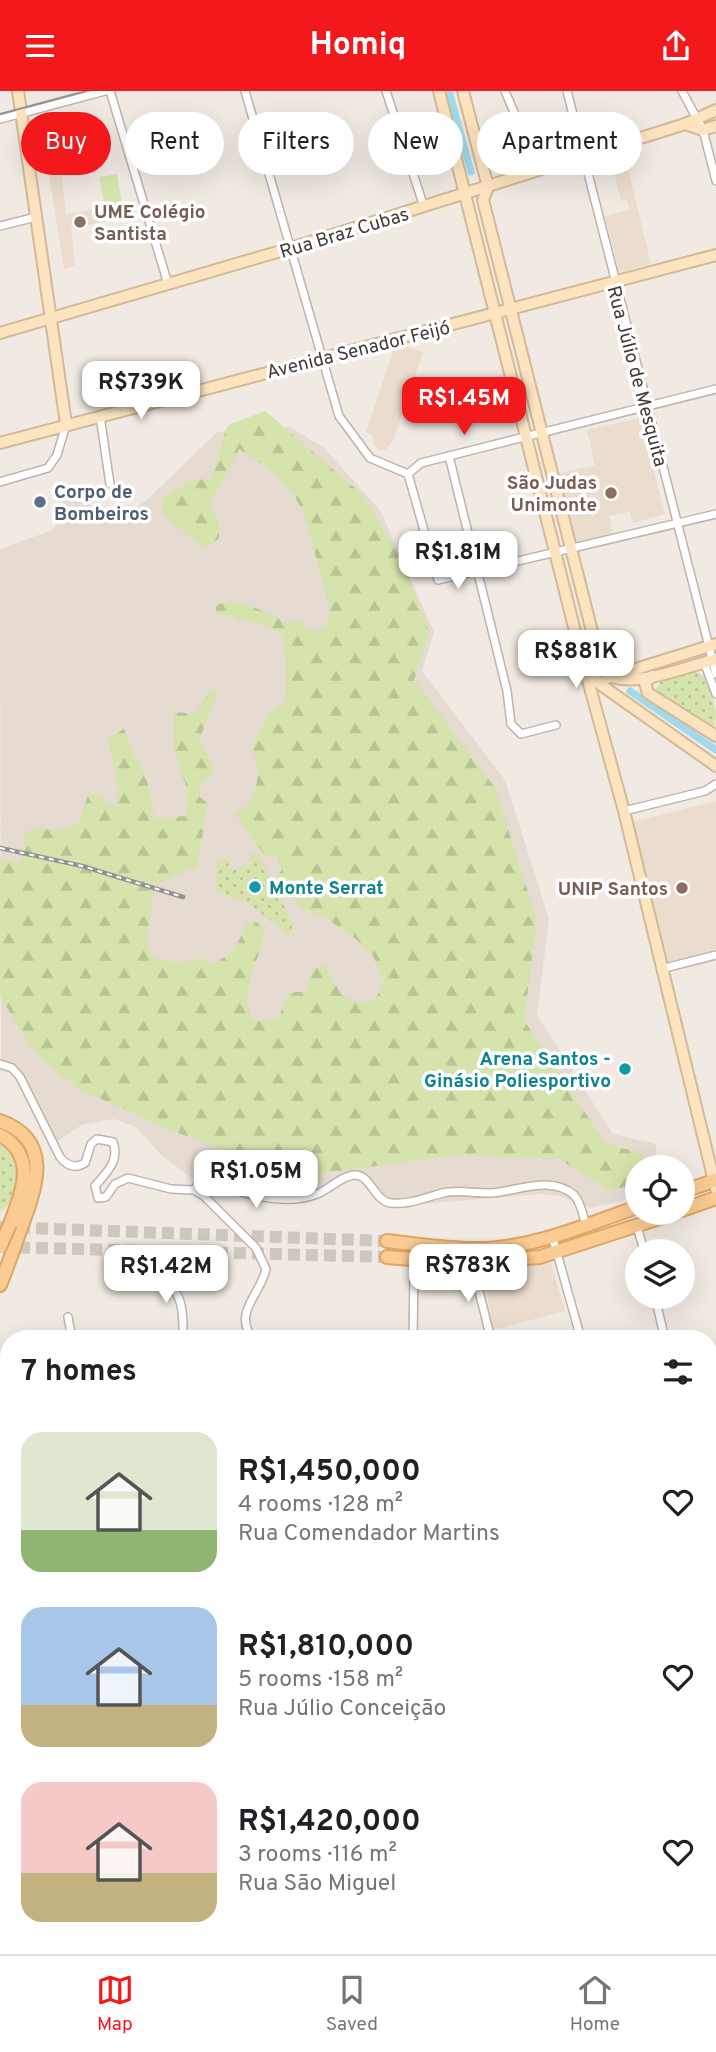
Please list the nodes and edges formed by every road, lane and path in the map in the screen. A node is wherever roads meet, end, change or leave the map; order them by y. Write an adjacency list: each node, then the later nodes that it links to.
1 (18, 91): 14 (main road)
2 (108, 91): 11 (street); 32 (street)
3 (245, 91): 29 (street)
4 (386, 91): 26 (street)
5 (439, 91): 25 (main road)
6 (463, 91): 24 (main road)
7 (505, 91): 12 (street)
8 (567, 91): 13 (street, Rua Júlio de Mesquita)
9 (682, 91): 16 (street)
10 (716, 110): 16 (main road, Rua Braz Cubas)
11 (29, 112)
12 (514, 112)
13 (572, 112)
14 (21, 114): 15 (street)
15 (0, 119)
16 (690, 121): 18 (main road); 19 (main road, Rua Braz Cubas)
17 (716, 126): 18 (main road)
18 (703, 129): 23 (street)
19 (642, 136)
20 (30, 175): 27 (main road)
21 (523, 175): 24 (main road, Rua Braz Cubas)
22 (587, 175): 31 (street, Rua Júlio de Mesquita)
23 (716, 181)
24 (488, 187): 25 (main road, Rua Braz Cubas); 33 (main road)
25 (467, 194): 26 (main road, Rua Braz Cubas); 34 (main road)
26 (424, 207): 29 (main road, Rua Braz Cubas)
27 (36, 217): 28 (street); 35 (main road)
28 (0, 226)
29 (291, 248): 32 (main road, Rua Braz Cubas); 37 (street)
30 (716, 255): 31 (main road, Avenida Senador Feijó)
31 (614, 282): 33 (main road, Avenida Senador Feijó); 39 (street, Rua Júlio de Mesquita)
32 (168, 284): 35 (main road, Rua Braz Cubas)
33 (511, 310): 34 (main road, Avenida Senador Feijó); 42 (main road)
34 (498, 314): 37 (main road, Avenida Senador Feijó); 43 (main road)
35 (51, 318): 36 (main road, Rua Braz Cubas); 41 (main road)
36 (0, 333)
37 (323, 358): 40 (main road, Avenida Senador Feijó); 46 (street)
38 (716, 389): 39 (street)
39 (648, 406): 42 (street); 50 (street, Rua Júlio de Mesquita)
40 (100, 416): 41 (main road, Avenida Senador Feijó); 48 (street)
41 (66, 424): 44 (main road, Avenida Senador Feijó); 47 (street)
42 (543, 432): 43 (street); 51 (main road)
43 (528, 436): 45 (street); 52 (main road)
44 (0, 443)
45 (449, 456): 46 (street); 53 (street)
46 (408, 474): 53 (street)
47 (0, 482)
48 (110, 484)
49 (716, 514): 50 (street)
50 (676, 524): 51 (street); 54 (street, Rua Júlio de Mesquita)
51 (571, 549): 52 (street); 59 (main road)
52 (556, 553): 53 (street); 56 (main road)
53 (477, 572): 62 (street)
54 (711, 646): 55 (street, Rua Júlio de Mesquita); 59 (main road)
55 (710, 660): 57 (street); 58 (main road); 60 (street)
56 (583, 661): 59 (main road); 61 (main road)
57 (716, 674)
58 (652, 676): 59 (main road); 63 (main road)
59 (607, 678): 61 (main road); 64 (main road)
60 (716, 694)
61 (598, 710): 66 (main road)
62 (556, 726)
63 (713, 732)
64 (716, 766)
65 (716, 784): 66 (street)
66 (624, 811): 68 (main road)
67 (716, 955): 68 (street)
68 (661, 969): 72 (main road)
69 (0, 1064): 74 (street)
70 (0, 1121): 78 (main road)
71 (0, 1135): 78 (main road)
72 (715, 1184): 73 (main road)
73 (695, 1189)
74 (194, 1190): 79 (street); 96 (street)
75 (716, 1198): 76 (main road)
76 (695, 1205)
77 (625, 1211): 79 (main road)
78 (16, 1225): 85 (main road, bridge); 91 (main road)
79 (586, 1225): 82 (main road)
80 (641, 1225): 81 (main road)
81 (638, 1226): 83 (street); 86 (main road)
82 (552, 1235): 84 (main road); 86 (street)
83 (641, 1239)
84 (387, 1241)
85 (0, 1247)
86 (558, 1252): 89 (main road); 99 (street)
87 (387, 1257): 88 (main road)
88 (425, 1261): 89 (main road); 97 (street)
89 (472, 1263): 98 (street)
90 (137, 1281): 95 (street)
91 (0, 1285)
92 (658, 1309): 100 (street)
93 (68, 1317): 94 (street)
94 (70, 1330)
95 (183, 1330)
96 (249, 1330)
97 (413, 1330)
98 (489, 1330)
99 (579, 1330)
100 (663, 1330)

